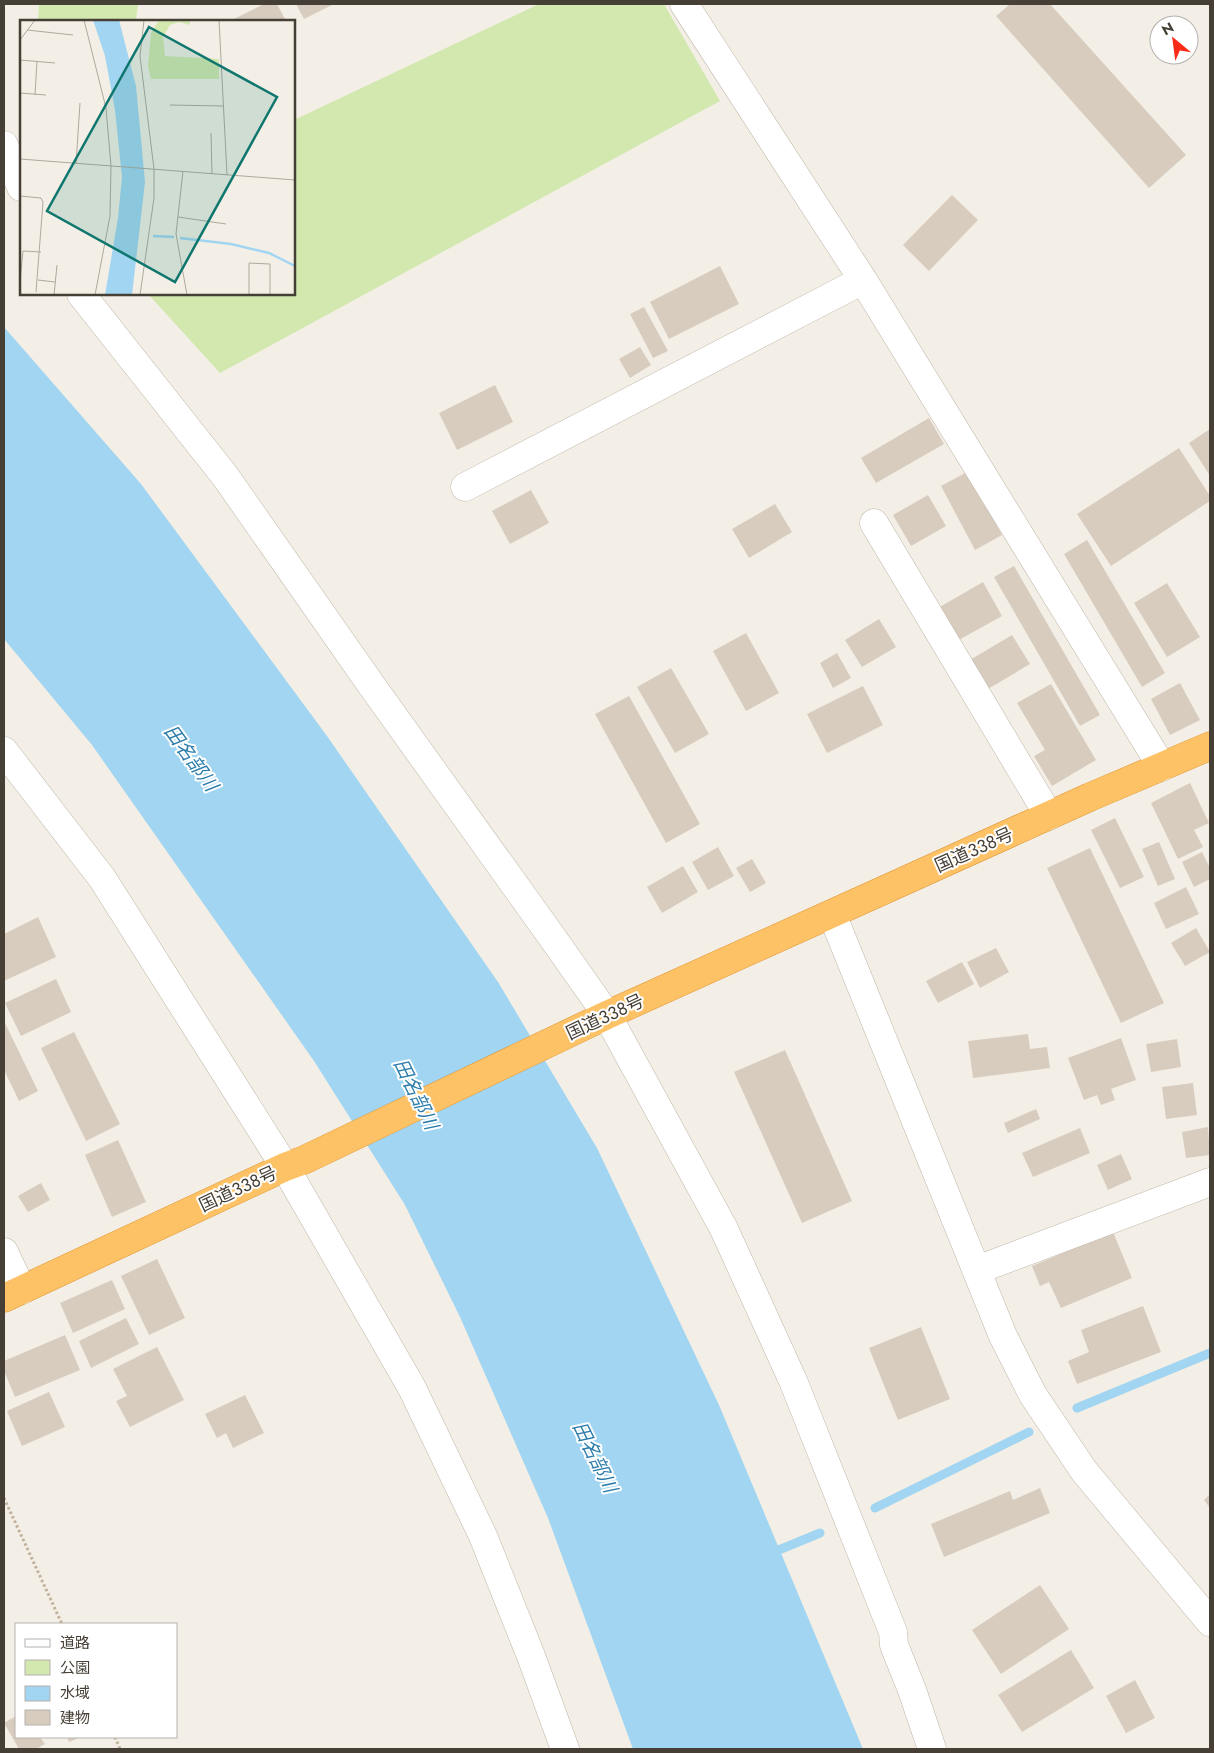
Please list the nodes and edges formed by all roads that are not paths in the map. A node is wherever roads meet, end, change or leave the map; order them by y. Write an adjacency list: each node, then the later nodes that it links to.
1 (684, 4): 4 (street)
2 (4, 145): 3 (street)
3 (20, 185)
4 (863, 280): 6 (street); 10 (street)
5 (82, 295): 13 (street)
6 (466, 487)
7 (874, 523): 11 (street)
8 (1210, 746): 10 (highway, 国道338号)
9 (4, 751): 14 (street)
10 (1162, 767): 11 (highway, 国道338号)
11 (1049, 816): 12 (highway, 国道338号)
12 (832, 914): 13 (highway, 国道338号); 17 (street)
13 (596, 1021): 14 (highway, 国道338号); 21 (street)
14 (295, 1164): 18 (highway, 国道338号); 20 (street)
15 (1210, 1182): 17 (street)
16 (4, 1252): 18 (street)
17 (977, 1270): 19 (street)
18 (13, 1294)
19 (1210, 1622)
20 (564, 1749)
21 (932, 1749)

